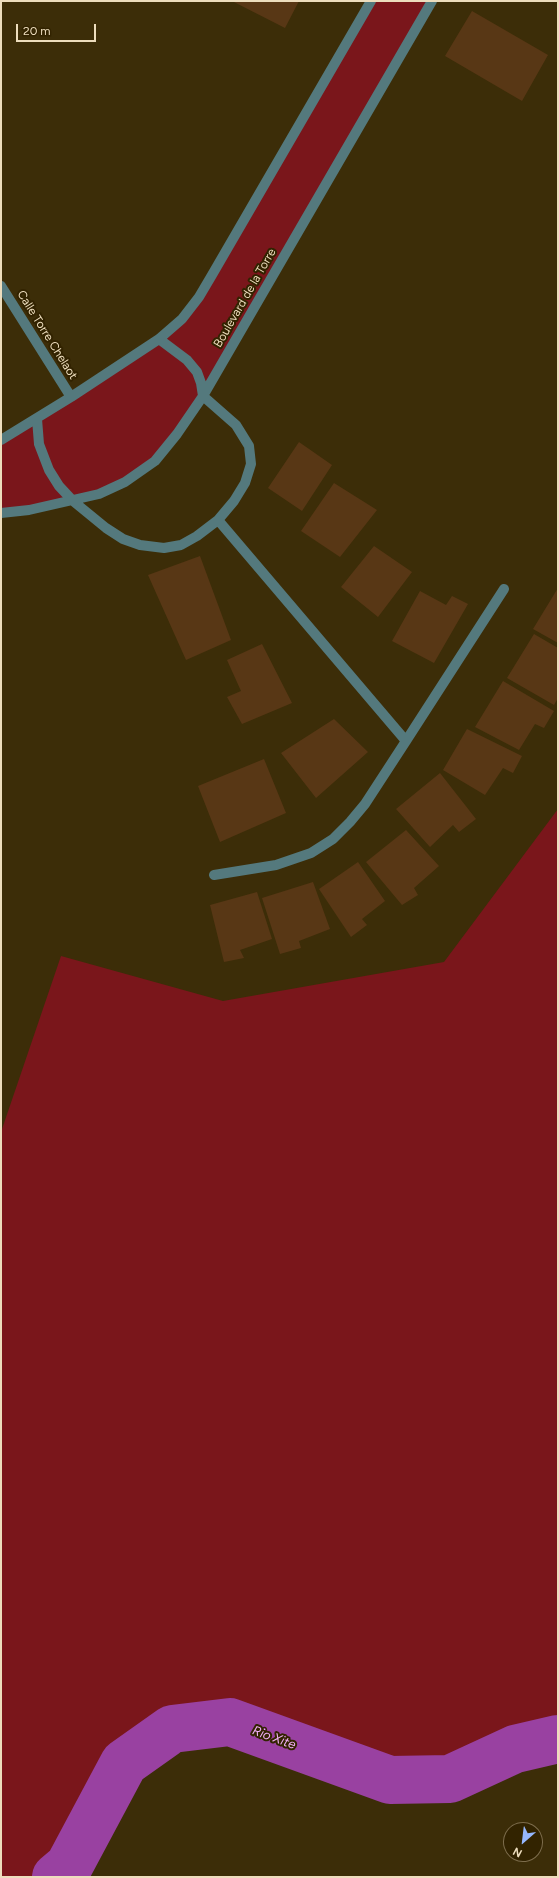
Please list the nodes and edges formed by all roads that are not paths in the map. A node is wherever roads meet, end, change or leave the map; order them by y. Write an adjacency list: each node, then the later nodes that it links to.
1 (371, 1): 4 (street)
2 (432, 1): 5 (street, Boulevard de la Torre)
3 (1, 286): 6 (street, Calle Torre Chelaot)
4 (159, 339): 5 (street); 6 (street)
5 (203, 396): 9 (street, Boulevard de la Torre); 11 (street)
6 (71, 397): 7 (street)
7 (37, 419): 8 (street); 9 (street)
8 (1, 440)
9 (72, 501): 10 (street, Boulevard de la Torre); 11 (street)
10 (1, 513)
11 (218, 520): 13 (street)
12 (504, 589): 13 (street)
13 (406, 741): 14 (street)
14 (214, 875)

